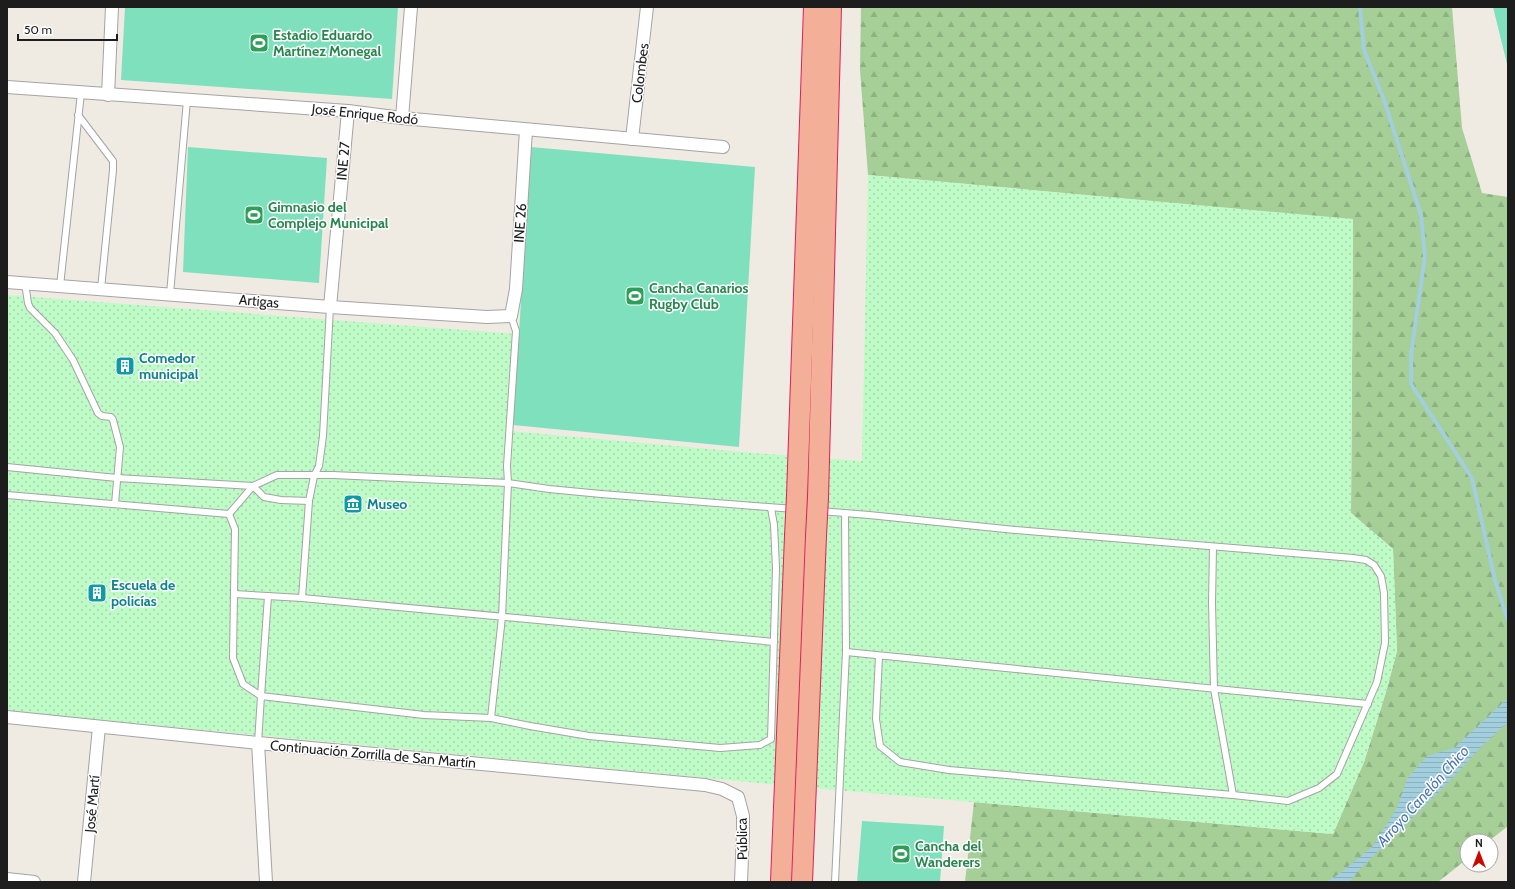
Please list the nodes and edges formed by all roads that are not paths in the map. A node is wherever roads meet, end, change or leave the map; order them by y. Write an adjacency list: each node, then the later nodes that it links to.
1 (112, 7): 8 (street)
2 (412, 7): 12 (street)
3 (647, 7): 14 (street, Colombes)
4 (814, 7): 31 (highway)
5 (831, 7): 31 (highway)
6 (7, 87): 7 (street, José Enrique Rodó)
7 (81, 92): 8 (street, José Enrique Rodó); 11 (lane)
8 (108, 95): 9 (street, José Enrique Rodó)
9 (187, 100): 10 (street, José Enrique Rodó); 20 (lane)
10 (348, 111): 12 (street, José Enrique Rodó); 21 (street, INE 27)
11 (78, 115): 18 (lane); 19 (lane)
12 (402, 118): 13 (street, José Enrique Rodó)
13 (526, 130): 14 (street, José Enrique Rodó); 22 (street, INE 26)
14 (632, 139): 15 (street, José Enrique Rodó)
15 (723, 147)
16 (7, 282): 17 (street, Artigas)
17 (24, 283): 18 (street, Artigas); 25 (lane)
18 (60, 286): 19 (street, Artigas)
19 (102, 289): 20 (street, Artigas)
20 (170, 294): 21 (street, Artigas)
21 (330, 307): 22 (street, Artigas); 24 (lane)
22 (511, 316): 26 (lane)
23 (7, 467): 25 (lane)
24 (314, 476): 26 (lane); 27 (lane); 29 (lane)
25 (117, 478): 27 (lane); 30 (lane)
26 (508, 483): 32 (lane); 39 (lane)
27 (252, 486): 29 (lane); 34 (lane)
28 (7, 495): 30 (lane)
29 (309, 501): 38 (lane)
30 (115, 504): 34 (lane)
31 (806, 504): 32 (lane); 33 (lane); 57 (highway, bridge); 58 (highway, bridge)
32 (771, 508): 40 (lane)
33 (845, 513): 35 (lane); 41 (lane)
34 (229, 514): 36 (lane)
35 (1213, 547): 43 (lane); 45 (lane)
36 (234, 594): 37 (lane); 44 (lane)
37 (268, 596): 38 (lane); 44 (lane)
38 (302, 598): 39 (lane)
39 (502, 617): 40 (lane); 47 (lane)
40 (774, 642): 47 (lane)
41 (846, 652): 42 (lane); 59 (lane)
42 (879, 656): 43 (lane); 50 (lane)
43 (1214, 689): 45 (lane); 50 (lane)
44 (261, 696): 47 (lane); 49 (lane)
45 (1368, 704): 50 (lane)
46 (7, 717): 48 (street, Continuación Zorrilla de San Martín)
47 (492, 718)
48 (99, 727): 49 (street, Continuación Zorrilla de San Martín); 54 (street, José Martí)
49 (258, 743): 51 (street, Continuación Zorrilla de San Martín); 55 (street)
50 (1233, 795)
51 (738, 797): 56 (street, Pública)
52 (7, 879): 53 (street)
53 (34, 882)
54 (84, 882)
55 (266, 882)
56 (741, 882)
57 (781, 882)
58 (802, 882)
59 (836, 882)

